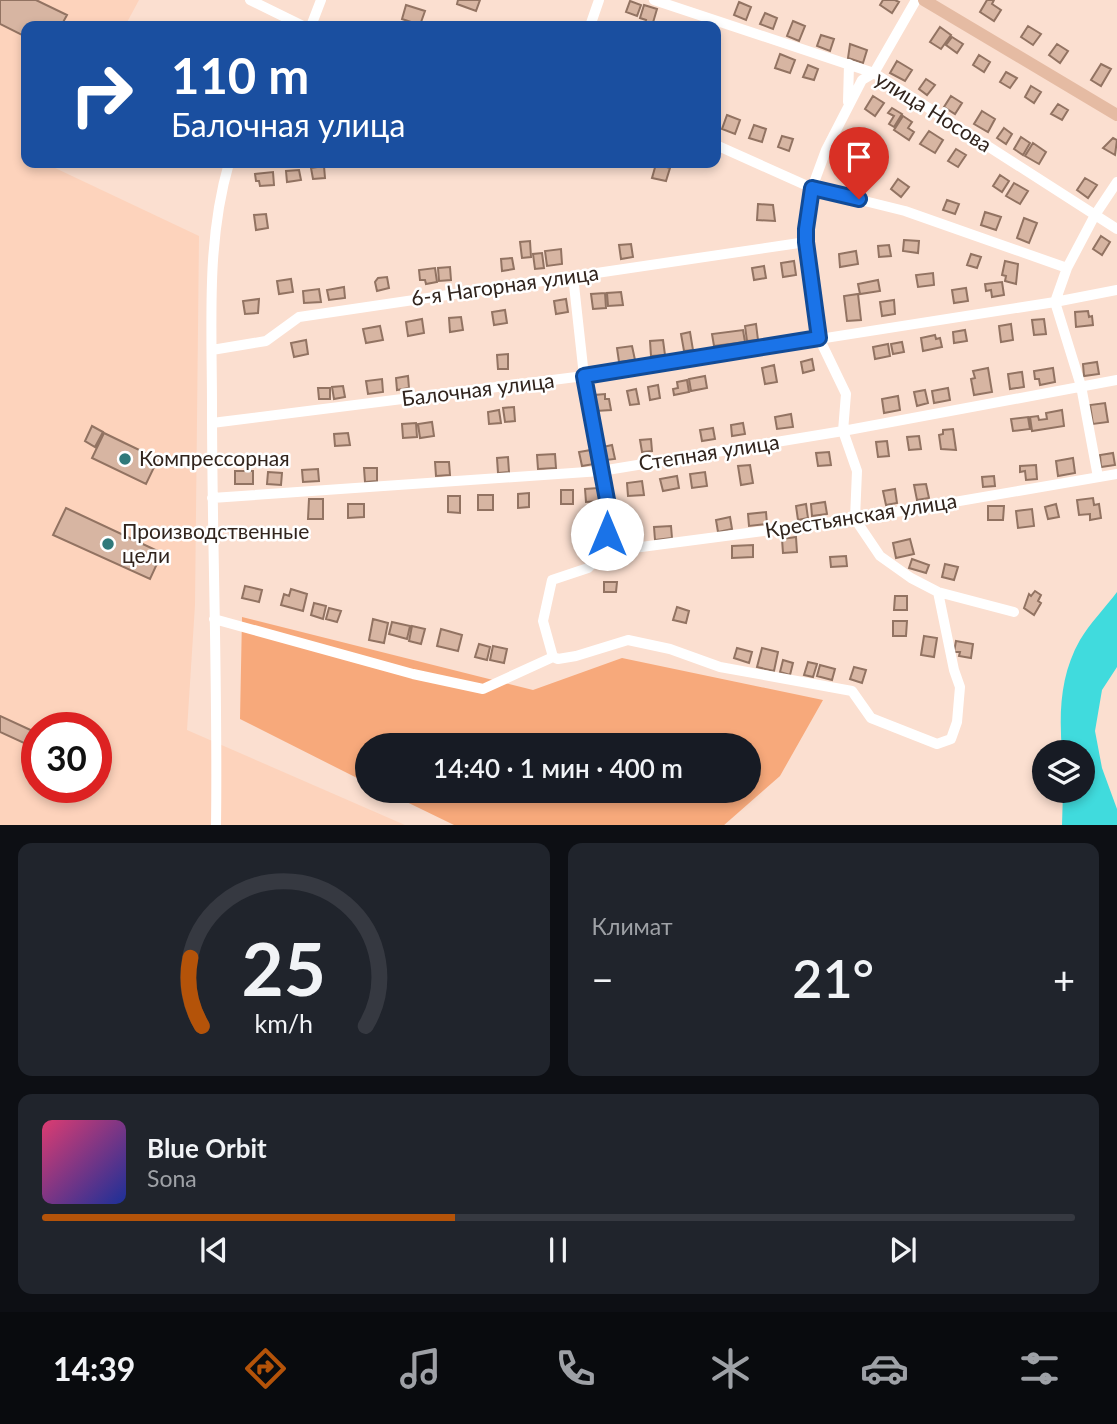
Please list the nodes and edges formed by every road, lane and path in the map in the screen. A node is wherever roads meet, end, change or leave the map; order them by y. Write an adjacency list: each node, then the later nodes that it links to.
1 (250, 0): 7 (street)
2 (321, 0): 8 (street)
3 (599, 0): 9 (street)
4 (654, 0): 10 (street, улица Носова)
5 (916, 0): 13 (street)
6 (924, 0): 15 (main road)
7 (293, 21)
8 (313, 21)
9 (592, 21)
10 (718, 21)
11 (721, 22): 12 (street, улица Носова)
12 (849, 64): 13 (street, улица Носова); 14 (street)
13 (874, 73): 14 (street); 20 (street, улица Носова)
14 (848, 106): 19 (street)
15 (1117, 114)
16 (721, 147): 19 (street)
17 (228, 168): 28 (street)
18 (1117, 182): 20 (street)
19 (812, 188): 22 (street); 23 (street)
20 (1095, 215): 21 (street, улица Носова); 23 (street)
21 (1117, 229)
22 (806, 242): 24 (street, 6-я Нагорная улица); 27 (street)
23 (1067, 268): 26 (street)
24 (573, 276): 28 (street, 6-я Нагорная улица); 29 (street)
25 (1117, 290): 26 (street, Балочная улица)
26 (1055, 302): 27 (street, Балочная улица); 31 (street)
27 (819, 338): 29 (street, Балочная улица); 33 (street)
28 (212, 350): 32 (street)
29 (584, 376): 32 (street, Балочная улица); 34 (street)
30 (1117, 380): 31 (street, Степная улица)
31 (1081, 386): 33 (street, Степная улица); 36 (street)
32 (212, 423): 37 (street)
33 (843, 431): 34 (street, Степная улица); 38 (street)
34 (601, 471): 37 (street, Степная улица); 39 (street)
35 (1117, 474): 36 (street, Крестьянская улица)
36 (1098, 477): 38 (street, Крестьянская улица)
37 (212, 498): 42 (street)
38 (855, 519): 39 (street, Крестьянская улица); 40 (street)
39 (604, 552): 43 (street)
40 (938, 592): 41 (street); 43 (street)
41 (1014, 612)
42 (214, 619): 43 (street); 44 (street)
43 (553, 657)
44 (216, 825)

